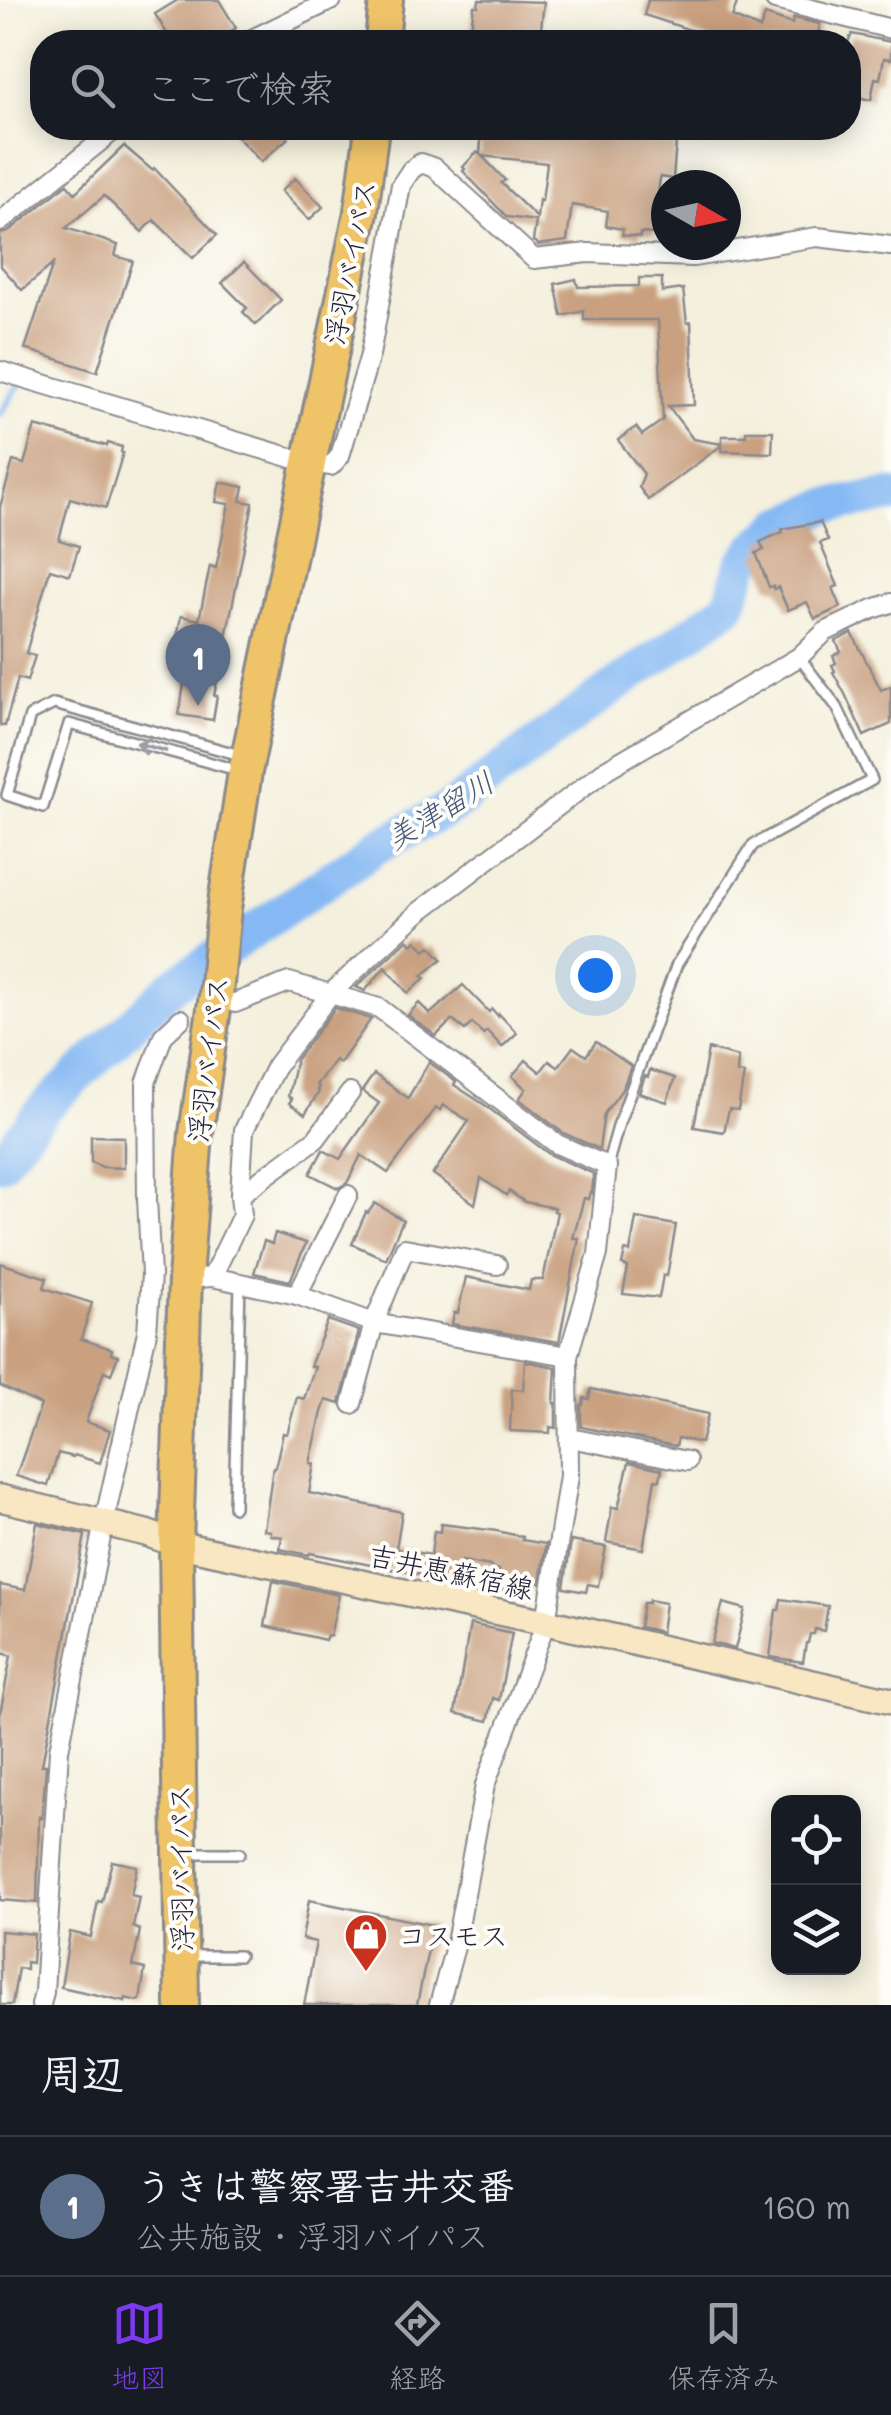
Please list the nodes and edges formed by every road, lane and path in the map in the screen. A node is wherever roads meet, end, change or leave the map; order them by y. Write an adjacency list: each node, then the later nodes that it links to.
1 (332, 0): 4 (street)
2 (386, 0): 5 (highway)
3 (775, 0): 6 (street)
4 (271, 30)
5 (383, 30)
6 (891, 30)
7 (102, 140): 9 (street)
8 (370, 140): 12 (highway, 浮羽バイパス)
9 (0, 222)
10 (891, 246): 12 (street)
11 (0, 371): 12 (street)
12 (309, 463): 15 (highway, 浮羽バイパス)
13 (891, 603): 14 (street)
14 (800, 657): 16 (street); 20 (lane)
15 (247, 765): 15 (lane, one-way to 15); 17 (highway, 浮羽バイパス)
16 (331, 992): 17 (street); 20 (street); 21 (street)
17 (226, 999): 24 (highway, 浮羽バイパス)
18 (181, 1019): 34 (street)
19 (350, 1093): 21 (street)
20 (607, 1166): 28 (street)
21 (240, 1195): 24 (street)
22 (348, 1195): 26 (street)
23 (496, 1266): 27 (street)
24 (199, 1278): 25 (street); 35 (highway, 浮羽バイパス)
25 (240, 1284): 26 (street); 33 (lane)
26 (298, 1294): 27 (street)
27 (374, 1323): 28 (street); 29 (street)
28 (568, 1356): 30 (street)
29 (352, 1404)
30 (570, 1438): 31 (street); 36 (street)
31 (687, 1461)
32 (0, 1498): 34 (main road, 吉井恵蘇宿線)
33 (234, 1507)
34 (104, 1522): 35 (main road, 吉井恵蘇宿線); 42 (street)
35 (176, 1544): 36 (main road, 吉井恵蘇宿線); 38 (highway, 浮羽バイパス)
36 (546, 1622): 37 (main road, 吉井恵蘇宿線); 44 (street)
37 (891, 1701)
38 (180, 1853): 39 (lane); 40 (highway, 浮羽バイパス)
39 (240, 1853)
40 (182, 1956): 41 (lane); 43 (highway, 浮羽バイパス)
41 (239, 1956)
42 (41, 2005)
43 (182, 2005)
44 (439, 2005)

